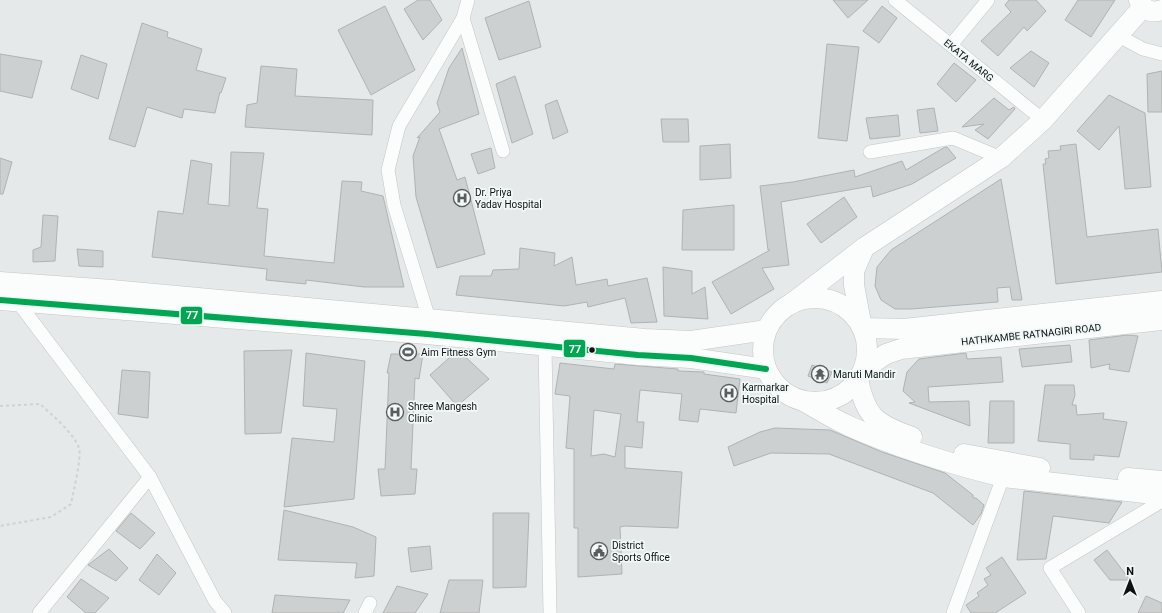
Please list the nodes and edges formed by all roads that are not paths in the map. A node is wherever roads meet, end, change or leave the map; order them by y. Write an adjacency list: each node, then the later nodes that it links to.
1 (468, 0): 6 (street)
2 (895, 0): 8 (street, EKATA MARG)
3 (988, 0): 8 (street)
4 (1141, 3): 5 (main road); 7 (main road)
5 (1162, 10)
6 (463, 18): 11 (street); 18 (street)
7 (1119, 36): 9 (street); 10 (main road)
8 (951, 45): 10 (street, EKATA MARG)
9 (1162, 54)
10 (1043, 120): 13 (main road)
11 (503, 150)
12 (870, 152): 13 (street)
13 (1001, 158): 14 (main road)
14 (864, 247): 17 (main road); 20 (main road)
15 (9, 291): 18 (main road); 22 (main road); 26 (street)
16 (1162, 301): 20 (main road)
17 (791, 304): 20 (main road); 21 (main road)
18 (429, 319): 21 (main road)
19 (1162, 320): 24 (main road, HATHKAMBE RATNAGIRI ROAD)
20 (862, 328): 24 (main road)
21 (766, 330): 23 (main road)
22 (545, 347): 23 (main road); 33 (street)
23 (766, 369): 25 (main road)
24 (861, 374): 25 (main road); 28 (main road)
25 (803, 401): 27 (main road)
26 (150, 477): 31 (street); 32 (street)
27 (1003, 477): 29 (main road); 34 (street)
28 (1162, 481)
29 (1162, 495)
30 (1162, 501): 35 (street)
31 (39, 613)
32 (225, 613)
33 (550, 613)
34 (953, 613)
35 (1079, 613)

